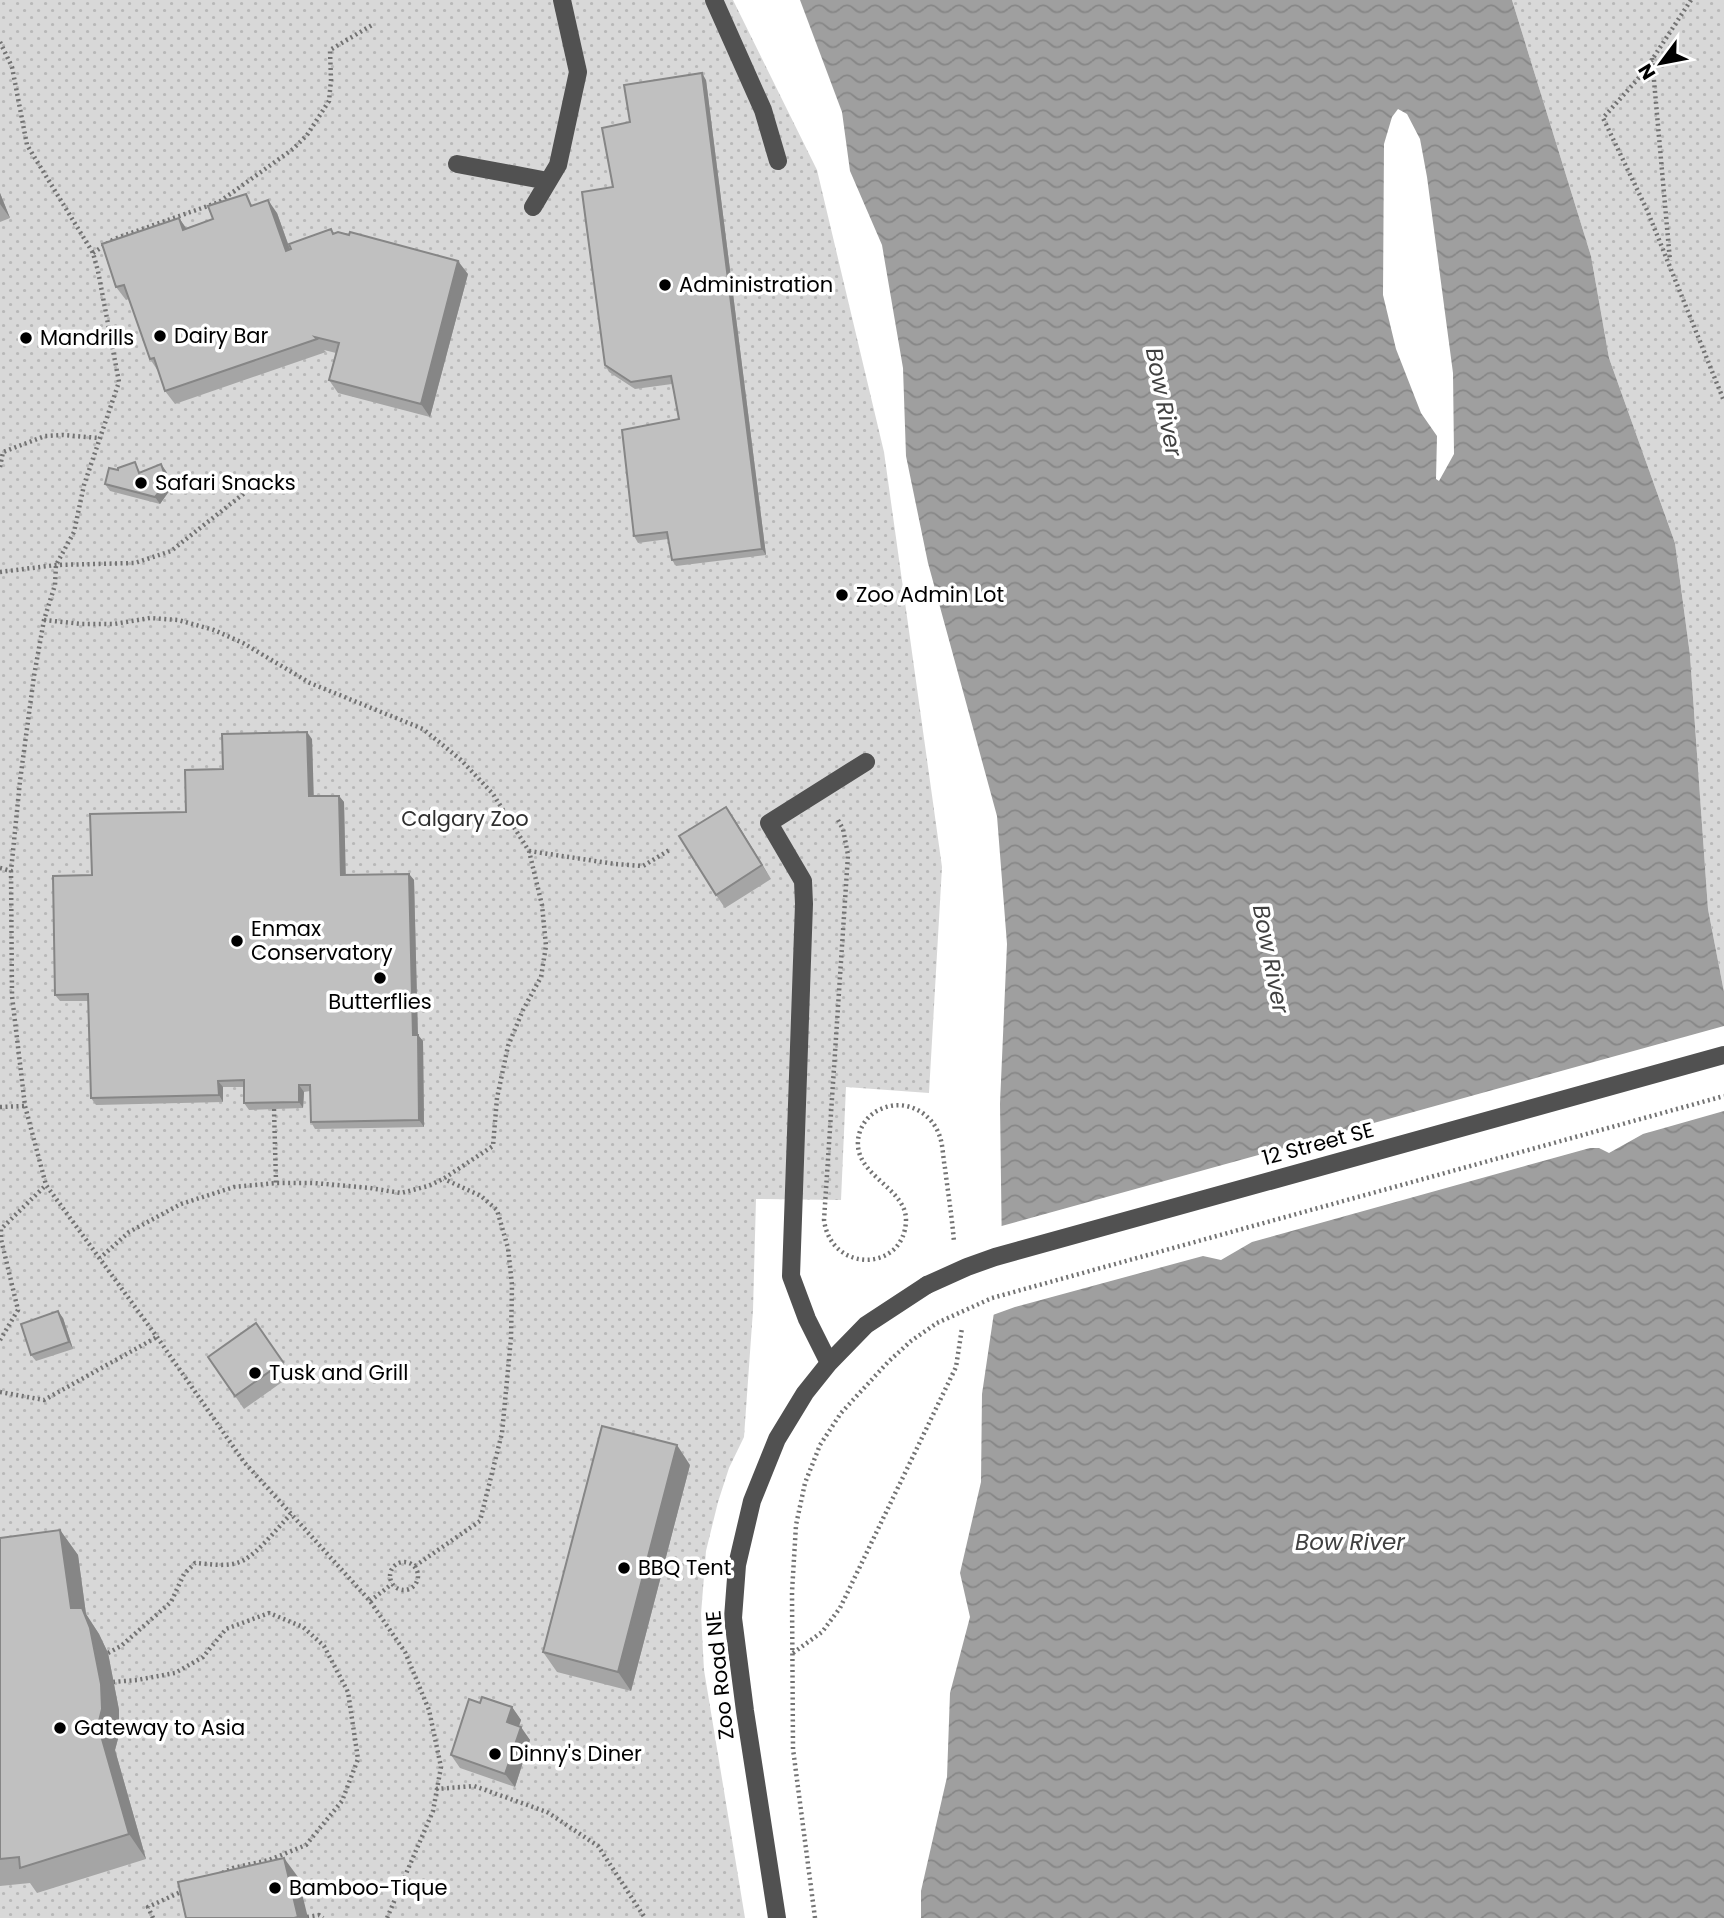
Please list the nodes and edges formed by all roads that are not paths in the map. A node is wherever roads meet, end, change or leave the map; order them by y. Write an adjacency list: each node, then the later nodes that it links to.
1 (562, 0): 5 (street)
2 (714, 0): 3 (street)
3 (778, 161)
4 (457, 164): 5 (street)
5 (548, 181): 6 (street)
6 (533, 207)
7 (866, 762): 10 (street)
8 (1724, 1055): 9 (street, 12 Street SE, bridge)
9 (927, 1285): 10 (street, Zoo Road NE)
10 (829, 1363): 11 (street, Zoo Road NE)
11 (777, 1918)

